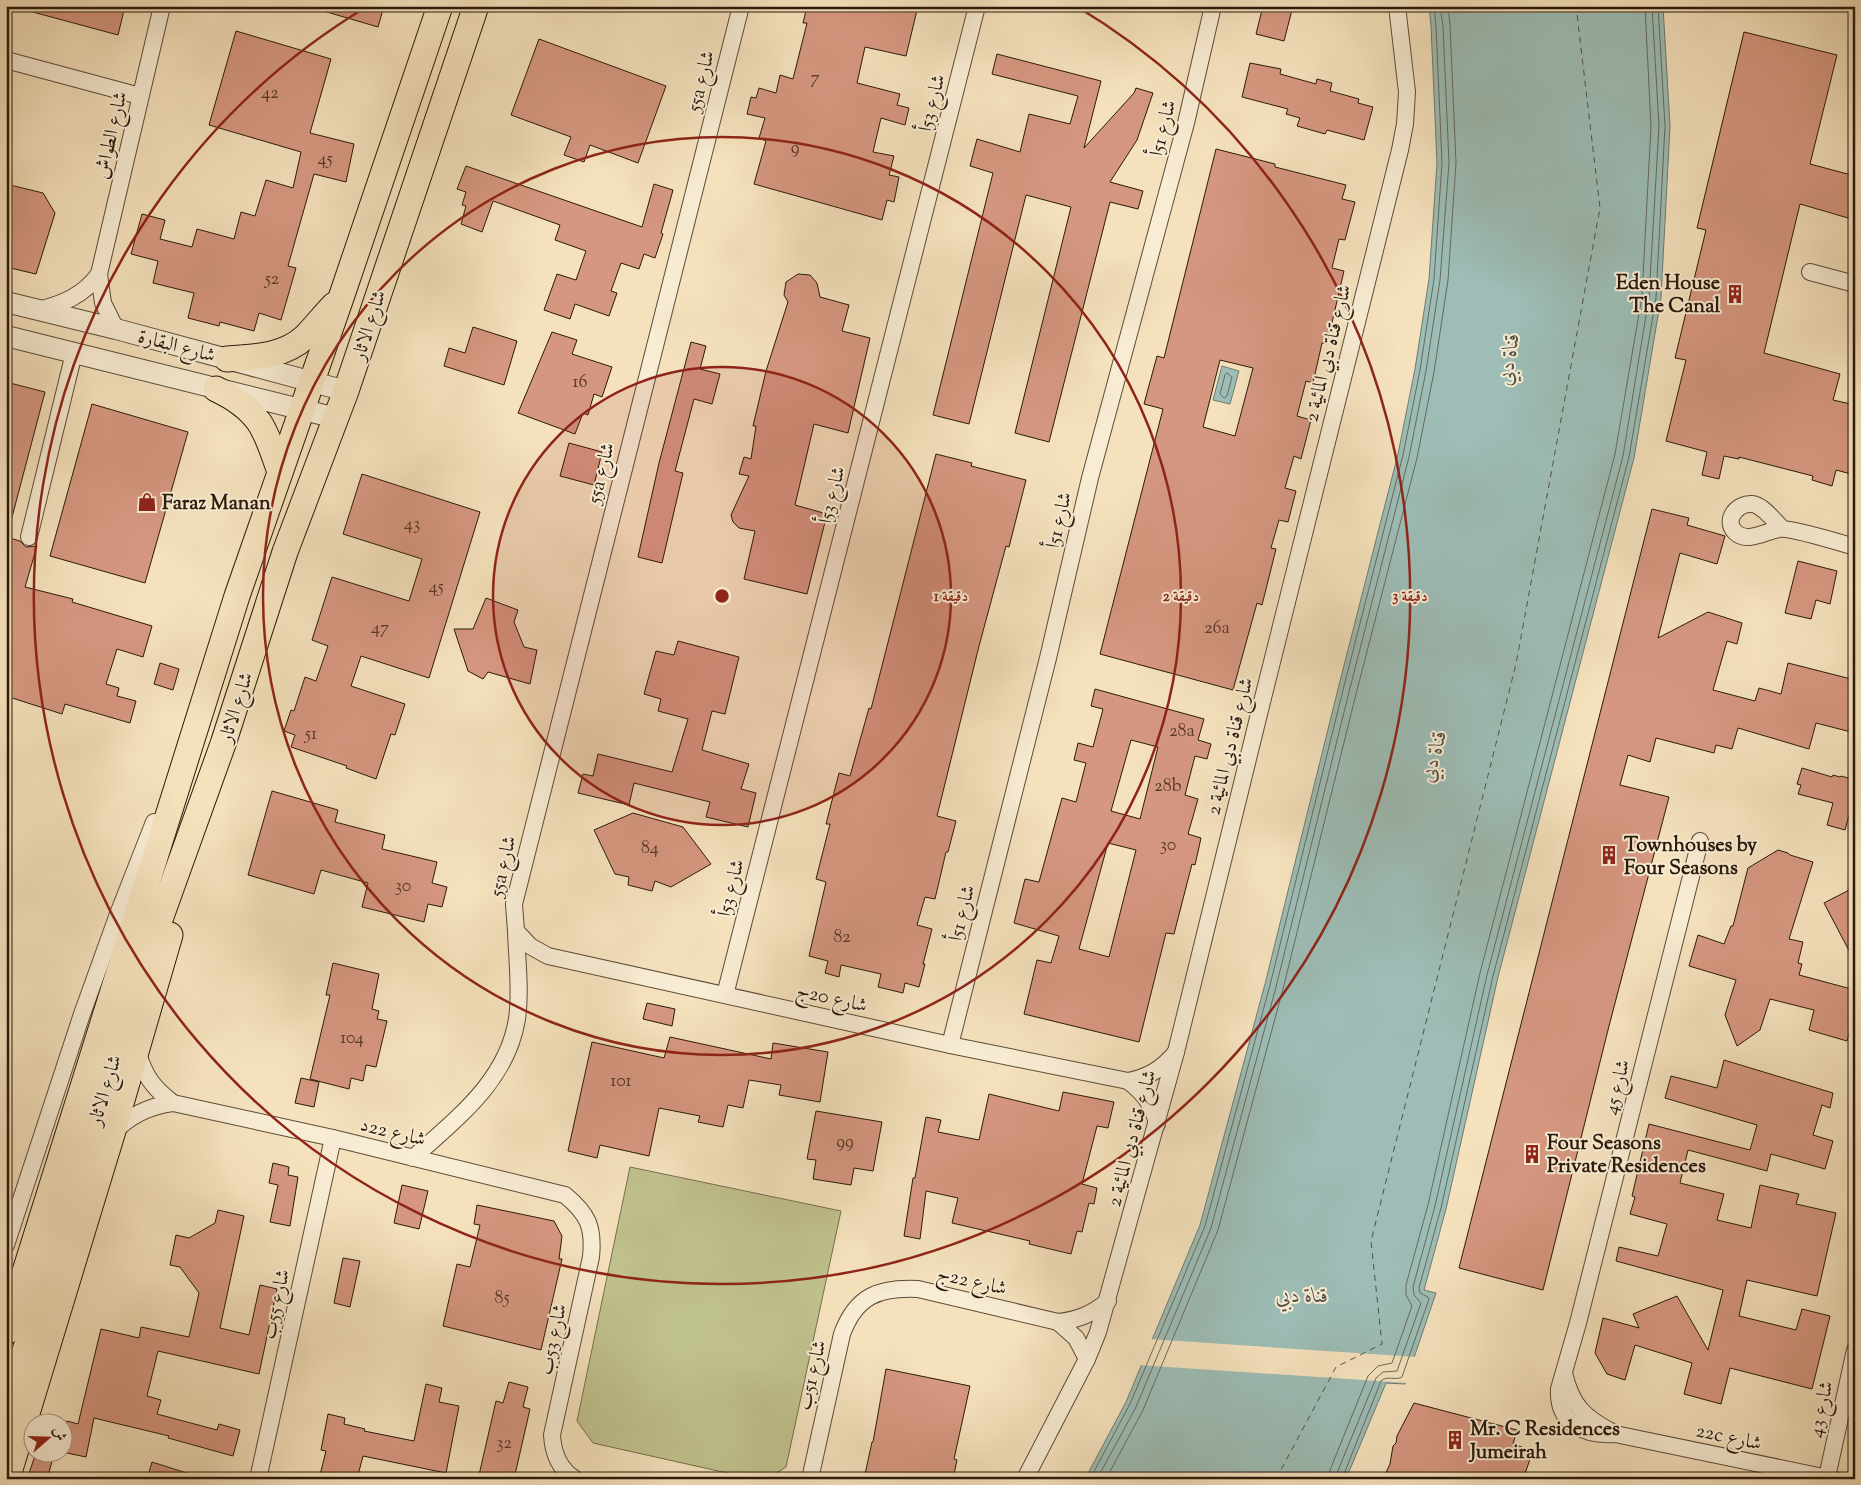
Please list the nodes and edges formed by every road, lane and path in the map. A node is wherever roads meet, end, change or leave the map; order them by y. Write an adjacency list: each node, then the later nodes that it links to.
1 (162, 6): 9 (street, شارع الطواش)
2 (440, 6): 13 (main road, شارع الاثار)
3 (476, 6): 21 (main road, شارع الاثار)
4 (740, 6): 32 (street, 55a شارع)
5 (977, 6): 33 (street, شارع 53أ)
6 (1213, 6): 34 (street, شارع 51أ)
7 (1397, 6): 36 (street, شارع قناة دبي المائية 2)
8 (6, 60): 9 (street)
9 (140, 96): 11 (street, شارع الطواش)
10 (1810, 272): 12 (street)
11 (99, 274): 15 (street); 16 (street, شارع الطواش)
12 (1855, 284)
13 (342, 295): 19 (main road); 20 (main road, شارع الاثار)
14 (6, 302): 15 (street, شارع البقارة)
15 (37, 310): 16 (street, شارع البقارة)
16 (116, 329): 19 (street, شارع البقارة)
17 (6, 336): 18 (street, شارع البقارة)
18 (74, 354): 22 (street, شارع البقارة); 27 (street)
19 (228, 359): 20 (street, شارع البقارة)
20 (314, 374): 21 (main road); 23 (main road, شارع الاثار)
21 (349, 384): 24 (main road, شارع الاثار)
22 (216, 389): 23 (street, شارع البقارة); 25 (main road)
23 (299, 416): 24 (main road); 25 (main road, شارع الاثار)
24 (334, 425): 31 (main road, شارع الاثار)
25 (280, 472): 29 (main road, شارع الاثار)
26 (1782, 528): 28 (street)
27 (29, 538)
28 (1855, 547)
29 (180, 781): 44 (street); 48 (main road, شارع الاثار)
30 (1700, 841): 51 (street, شارع 45)
31 (188, 842): 35 (main road); 52 (main road, شارع الاثار)
32 (516, 931): 33 (street, شارع 20ج); 42 (street, 55a شارع)
33 (725, 995): 34 (street, شارع 20ج)
34 (950, 1046): 37 (street, شارع 20ج)
35 (137, 1051): 38 (street, شارع 22د); 40 (main road)
36 (1176, 1052): 37 (street, شارع 20ج); 39 (street, شارع قناة دبي المائية 2)
37 (1128, 1081): 39 (street)
38 (173, 1103): 40 (street, شارع 22د); 41 (street, شارع 22د)
39 (1157, 1124): 46 (street, شارع قناة دبي المائية 2)
40 (112, 1134): 54 (main road)
41 (333, 1138): 42 (street, شارع 22د); 55 (street, شارع 55ب)
42 (413, 1158): 43 (street, شارع 22د)
43 (590, 1224): 56 (street, شارع 53ب)
44 (6, 1245)
45 (876, 1294): 47 (street, شارع 22ج); 57 (street, شارع 51ب)
46 (1108, 1301): 47 (street, شارع 22ج); 50 (street, شارع قناة دبي المائية 2)
47 (1058, 1322): 50 (street, شارع 22ج)
48 (6, 1332)
49 (1855, 1350): 53 (street, شارع 43)
50 (1087, 1359): 58 (street, شارع قناة دبي المائية 2)
51 (1564, 1373): 53 (street, 22c شارع)
52 (6, 1413)
53 (1830, 1478)
54 (7, 1479)
55 (258, 1479)
56 (575, 1479)
57 (810, 1479)
58 (1025, 1479)

